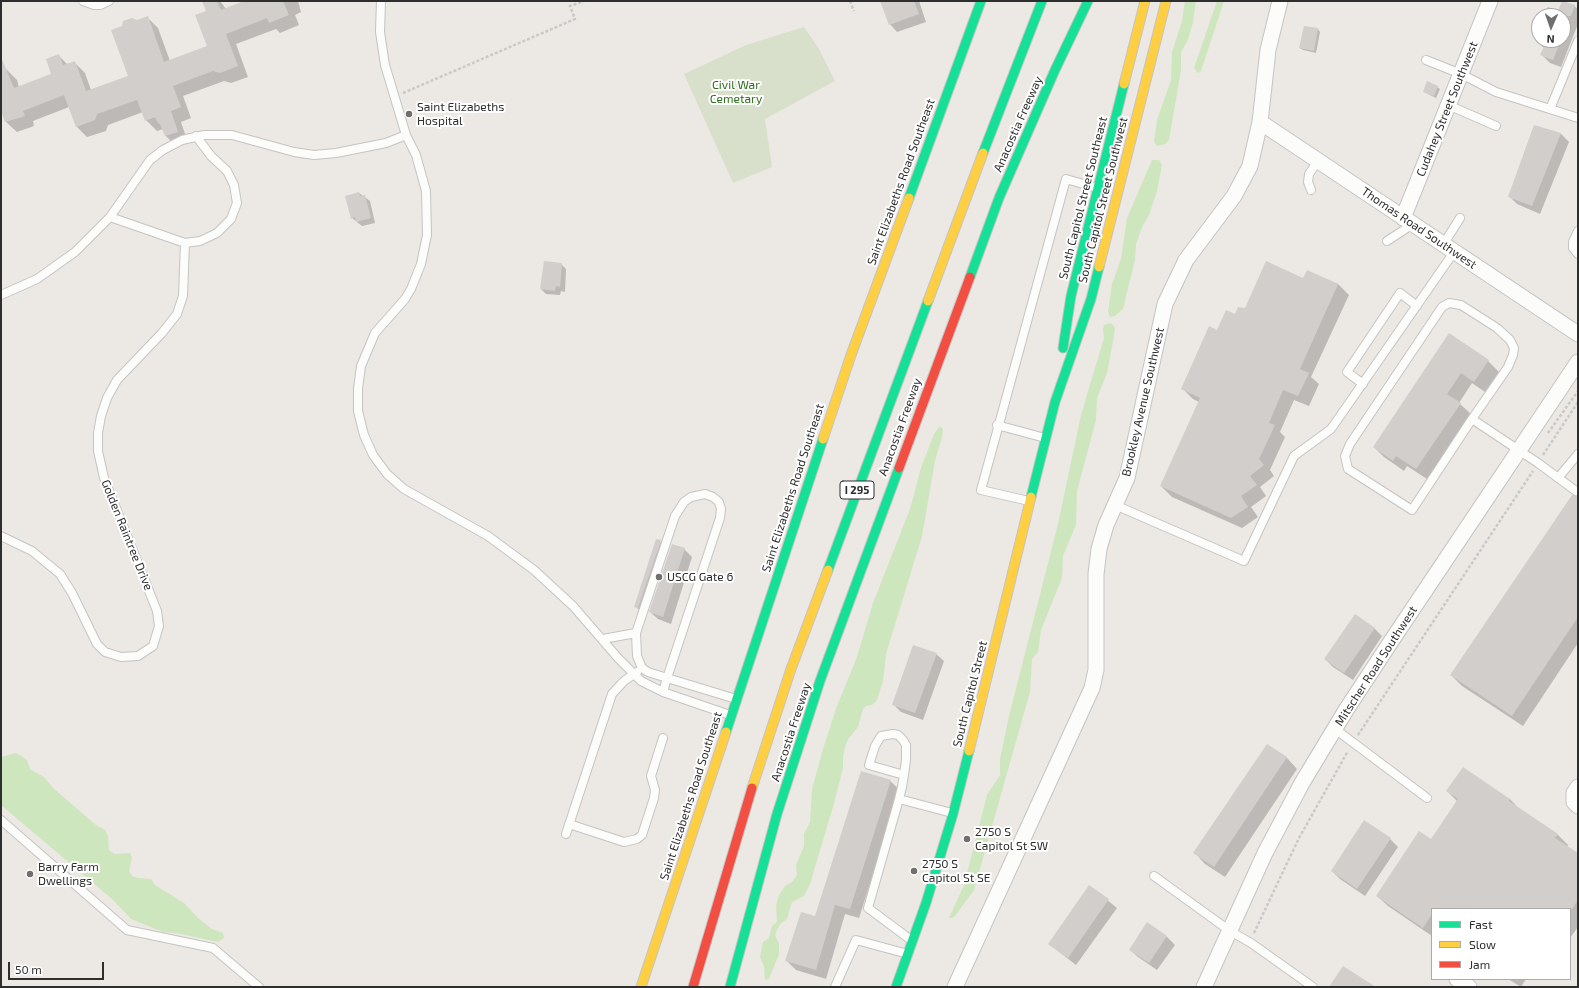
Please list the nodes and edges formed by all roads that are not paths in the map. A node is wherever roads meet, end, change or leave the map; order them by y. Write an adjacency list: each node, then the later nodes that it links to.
1 (83, 1): 2 (lane)
2 (109, 1)
3 (380, 1): 19 (lane)
4 (981, 1): 54 (main road, Saint Elizabeths Road Southeast)
5 (1042, 1): 74 (main road, Anacostia Freeway / I 295)
6 (1088, 1): 75 (main road, Anacostia Freeway / I 295)
7 (1144, 1): 22 (main road, South Capitol Street Southeast)
8 (1166, 1): 37 (main road, South Capitol Street Southwest)
9 (1280, 1): 17 (street, Brookley Avenue Southwest)
10 (1489, 1): 13 (street, Cudahey Street Southwest)
11 (1578, 41): 15 (lane)
12 (1426, 60): 13 (lane)
13 (1461, 74): 14 (street, Cudahey Street Southwest); 15 (lane)
14 (1448, 105): 18 (lane); 26 (street, Cudahey Street Southwest)
15 (1550, 109): 16 (lane)
16 (1578, 118)
17 (1260, 122): 21 (street, Thomas Road Southwest); 46 (street, Brookley Avenue Southwest)
18 (1496, 126)
19 (406, 135): 20 (lane); 49 (lane)
20 (196, 136): 24 (lane); 29 (lane)
21 (1318, 161): 23 (lane); 26 (street, Thomas Road Southwest)
22 (1098, 188): 37 (main road, South Capitol Street Southeast); 39 (lane)
23 (1311, 190)
24 (110, 217): 29 (lane); 32 (lane)
25 (1460, 218): 30 (lane)
26 (1408, 221): 28 (lane); 30 (street, Thomas Road Southwest)
27 (1578, 231): 31 (lane)
28 (1387, 241)
29 (185, 243): 47 (lane, Golden Raintree Drive)
30 (1449, 248): 33 (lane); 34 (street, Thomas Road Southwest)
31 (1578, 254)
32 (1, 295)
33 (1417, 306): 36 (lane); 36 (lane)
34 (1578, 334)
35 (1578, 362): 41 (street, Mitscher Road Southwest)
36 (1363, 384): 46 (lane)
37 (1055, 402): 40 (main road, South Capitol Street)
38 (1472, 419): 38 (lane); 41 (lane)
39 (998, 426): 40 (lane); 45 (lane)
40 (1046, 438): 45 (main road, South Capitol Street)
41 (1519, 450): 43 (lane); 56 (street, Mitscher Road Southwest)
42 (1578, 454): 43 (lane)
43 (1558, 478): 44 (lane)
44 (1576, 491)
45 (1030, 502): 63 (main road, South Capitol Street)
46 (1115, 505): 78 (street, Brookley Avenue Southwest)
47 (1, 536)
48 (636, 633): 49 (lane); 50 (lane); 52 (lane)
49 (603, 639): 51 (lane)
50 (642, 668): 51 (lane); 52 (lane)
51 (634, 675): 53 (lane); 65 (lane)
52 (667, 678): 53 (lane); 54 (lane)
53 (663, 692): 55 (lane)
54 (736, 699): 55 (main road, Saint Elizabeths Road Southeast)
55 (730, 715): 73 (main road, Saint Elizabeths Road Southeast)
56 (1335, 728): 60 (lane); 68 (street, Mitscher Road Southwest)
57 (664, 738): 65 (lane)
58 (904, 775): 58 (lane); 61 (lane)
59 (1578, 788): 62 (street)
60 (1427, 798)
61 (899, 799): 63 (lane); 69 (lane)
62 (1578, 806)
63 (953, 814): 69 (main road, South Capitol Street)
64 (1, 820): 72 (lane)
65 (569, 824): 66 (lane)
66 (566, 834)
67 (1154, 876): 68 (lane)
68 (1230, 931): 79 (street, Mitscher Road Southwest); 80 (lane)
69 (913, 942): 70 (main road, South Capitol Street)
70 (909, 954): 76 (lane); 77 (main road, South Capitol Street)
71 (1458, 980): 81 (street)
72 (259, 987)
73 (641, 987)
74 (693, 987)
75 (730, 987)
76 (836, 987)
77 (896, 987)
78 (955, 987)
79 (1204, 987)
80 (1313, 987)
81 (1469, 987)

